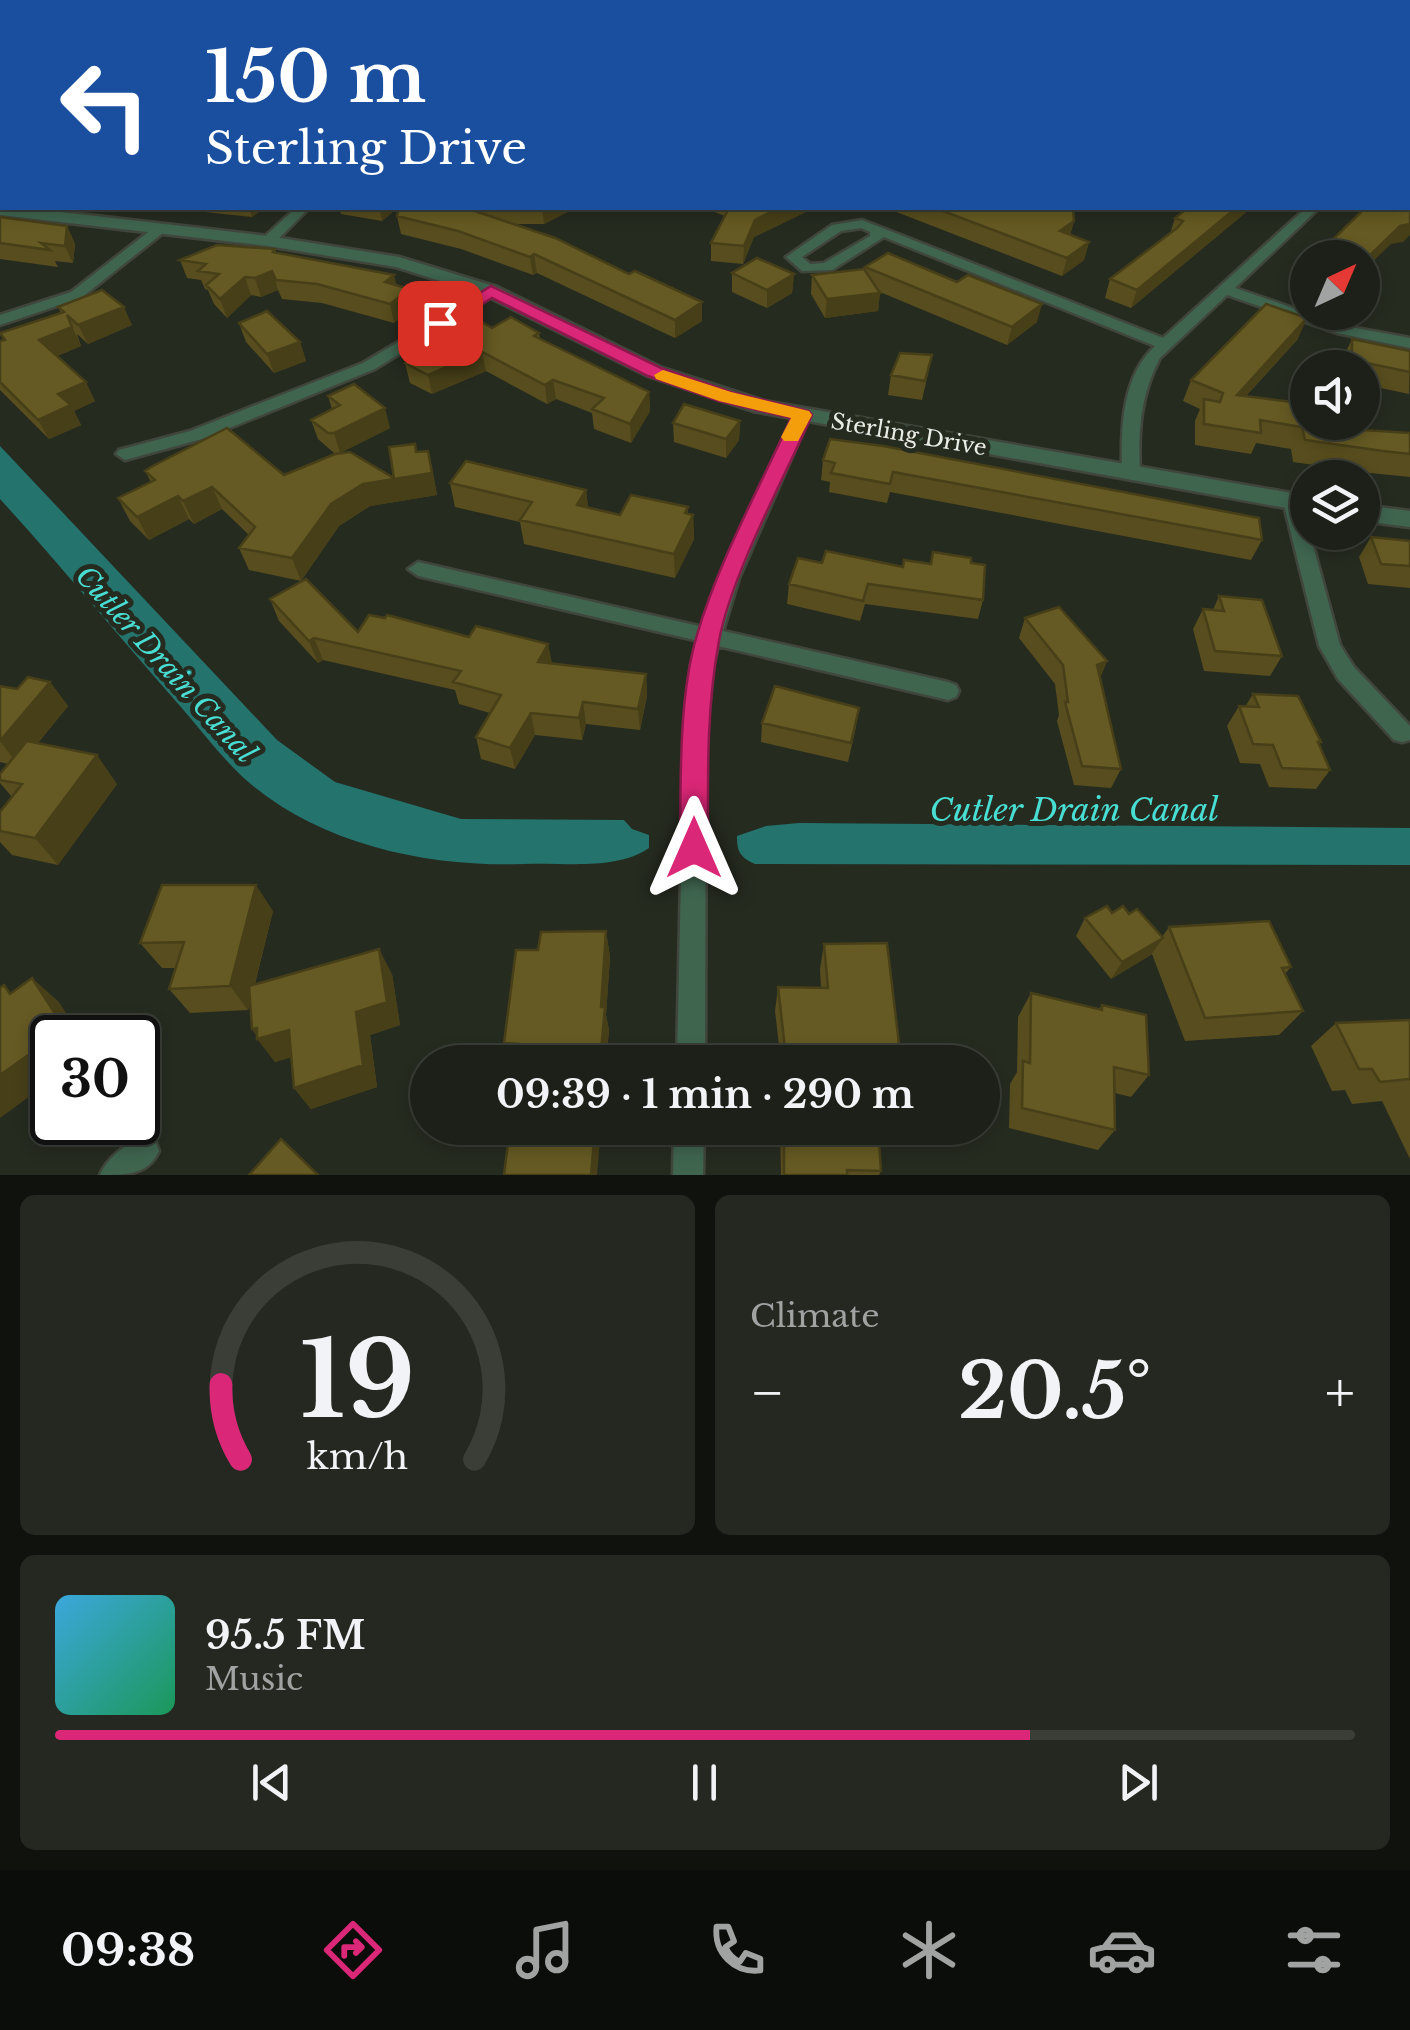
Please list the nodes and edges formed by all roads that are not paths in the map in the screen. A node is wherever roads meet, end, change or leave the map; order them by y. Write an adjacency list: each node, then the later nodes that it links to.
1 (0, 210): 4 (street, Sterling Drive)
2 (301, 210): 6 (street)
3 (1311, 210): 7 (street)
4 (162, 228): 6 (street, Sterling Drive); 9 (street)
5 (876, 230): 5 (street); 11 (street)
6 (268, 241): 8 (street, Sterling Drive)
7 (1223, 288): 10 (street); 11 (street)
8 (491, 291): 12 (street, Sterling Drive); 13 (street)
9 (0, 320)
10 (1410, 343)
11 (1164, 344): 14 (street)
12 (802, 415): 14 (street, Sterling Drive); 20 (street)
13 (125, 454)
14 (1131, 474): 15 (street, Sterling Drive)
15 (1290, 501)
16 (1380, 515): 17 (street)
17 (1410, 519)
18 (1310, 550): 22 (street)
19 (418, 569): 20 (street)
20 (707, 638): 21 (street); 23 (street)
21 (948, 691)
22 (1402, 733)
23 (690, 1045)
24 (689, 1145): 27 (street)
25 (144, 1150): 26 (street)
26 (114, 1175)
27 (688, 1175)

